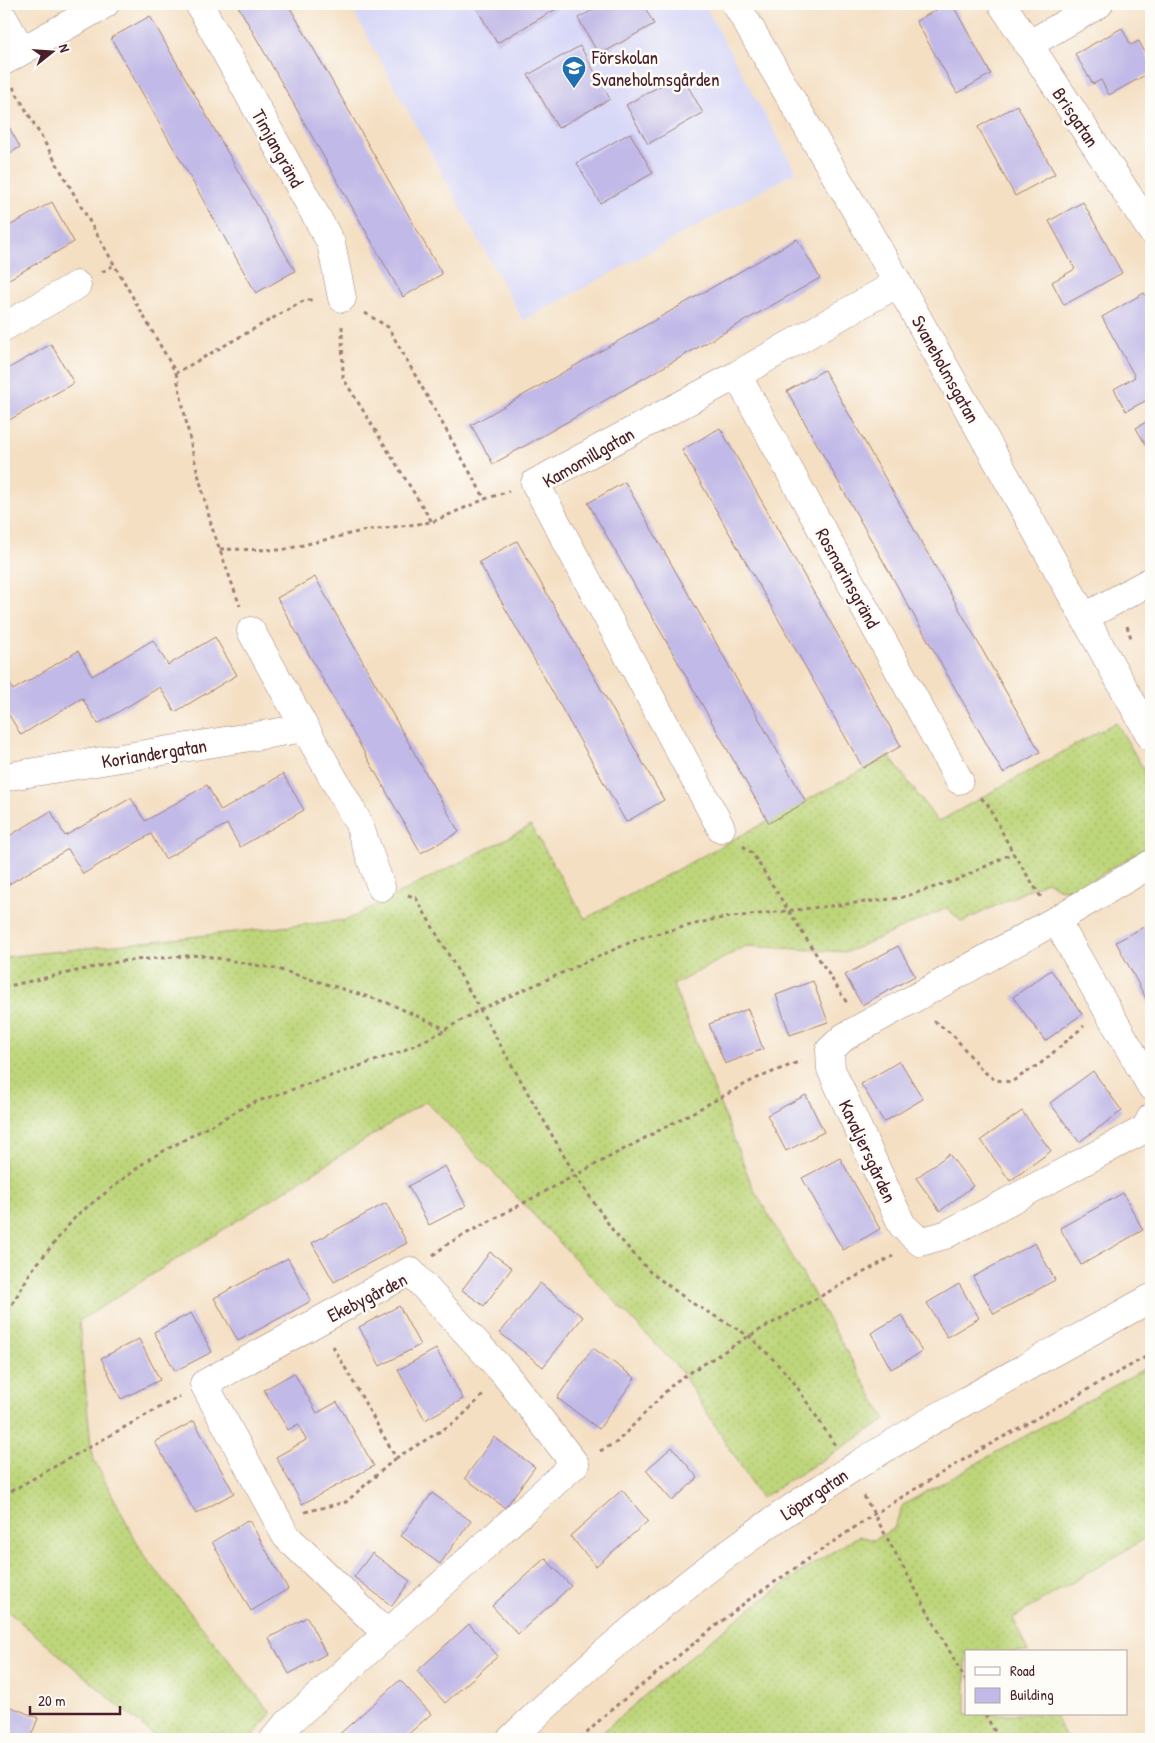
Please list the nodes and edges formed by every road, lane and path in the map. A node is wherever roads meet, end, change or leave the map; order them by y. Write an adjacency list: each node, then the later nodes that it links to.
1 (105, 4): 8 (street)
2 (199, 4): 12 (street, Timjangränd)
3 (736, 4): 10 (street, Svaneholmsgatan)
4 (1002, 4): 7 (street, Brisgatan)
5 (1099, 4): 7 (street)
6 (4, 19): 8 (street)
7 (1028, 45): 9 (street, Brisgatan)
8 (11, 64): 14 (path)
9 (1151, 230)
10 (898, 283): 15 (street, Kamomillgatan); 21 (street, Svaneholmsgatan)
11 (77, 285): 13 (street)
12 (342, 298): 14 (path); 17 (path); 18 (path)
13 (4, 327)
14 (176, 373): 19 (path)
15 (737, 375): 16 (street, Kamomillgatan); 26 (street, Rosmarinsgränd)
16 (535, 483): 17 (path); 27 (street, Kamomillgatan)
17 (485, 498): 18 (path)
18 (432, 522): 19 (path)
19 (220, 549): 22 (path)
20 (1151, 581): 21 (street)
21 (1085, 617): 24 (street, Svaneholmsgatan)
22 (251, 631): 23 (street)
23 (305, 728): 25 (street, Koriandergatan); 30 (street)
24 (1151, 737)
25 (4, 777)
26 (959, 780): 28 (path)
27 (721, 828): 31 (path)
28 (1013, 853): 31 (path); 32 (path)
29 (1151, 864): 32 (street)
30 (381, 887): 36 (path)
31 (789, 911): 36 (path); 37 (path)
32 (1056, 920): 34 (street); 35 (street)
33 (4, 988): 38 (path)
34 (909, 1002): 35 (path); 37 (street)
35 (1106, 1008): 40 (street)
36 (481, 1009): 38 (path); 42 (path)
37 (863, 1028): 39 (street)
38 (446, 1029): 46 (path)
39 (830, 1050): 42 (path); 43 (street, Kavaljersgården)
40 (1151, 1086)
41 (1151, 1118): 43 (street)
42 (575, 1175): 44 (path); 48 (path)
43 (920, 1242): 48 (path)
44 (410, 1271): 47 (street, Ekebygården); 50 (street, Ekebygården)
45 (1151, 1298): 54 (street, Löpargatan)
46 (4, 1318)
47 (319, 1321): 51 (street, Ekebygården); 52 (path)
48 (749, 1336): 53 (path); 54 (path)
49 (1151, 1354): 56 (path)
50 (504, 1373): 52 (path); 53 (street, Ekebygården)
51 (204, 1384): 55 (path); 57 (street)
52 (396, 1458): 57 (path)
53 (575, 1464): 58 (street)
54 (850, 1470): 56 (path); 62 (street, Löpargatan)
55 (4, 1495)
56 (874, 1514): 59 (path); 63 (path)
57 (286, 1536): 58 (street)
58 (386, 1633): 61 (street)
59 (965, 1679)
60 (986, 1716): 64 (path)
61 (274, 1739)
62 (511, 1739)
63 (581, 1739)
64 (998, 1739)

